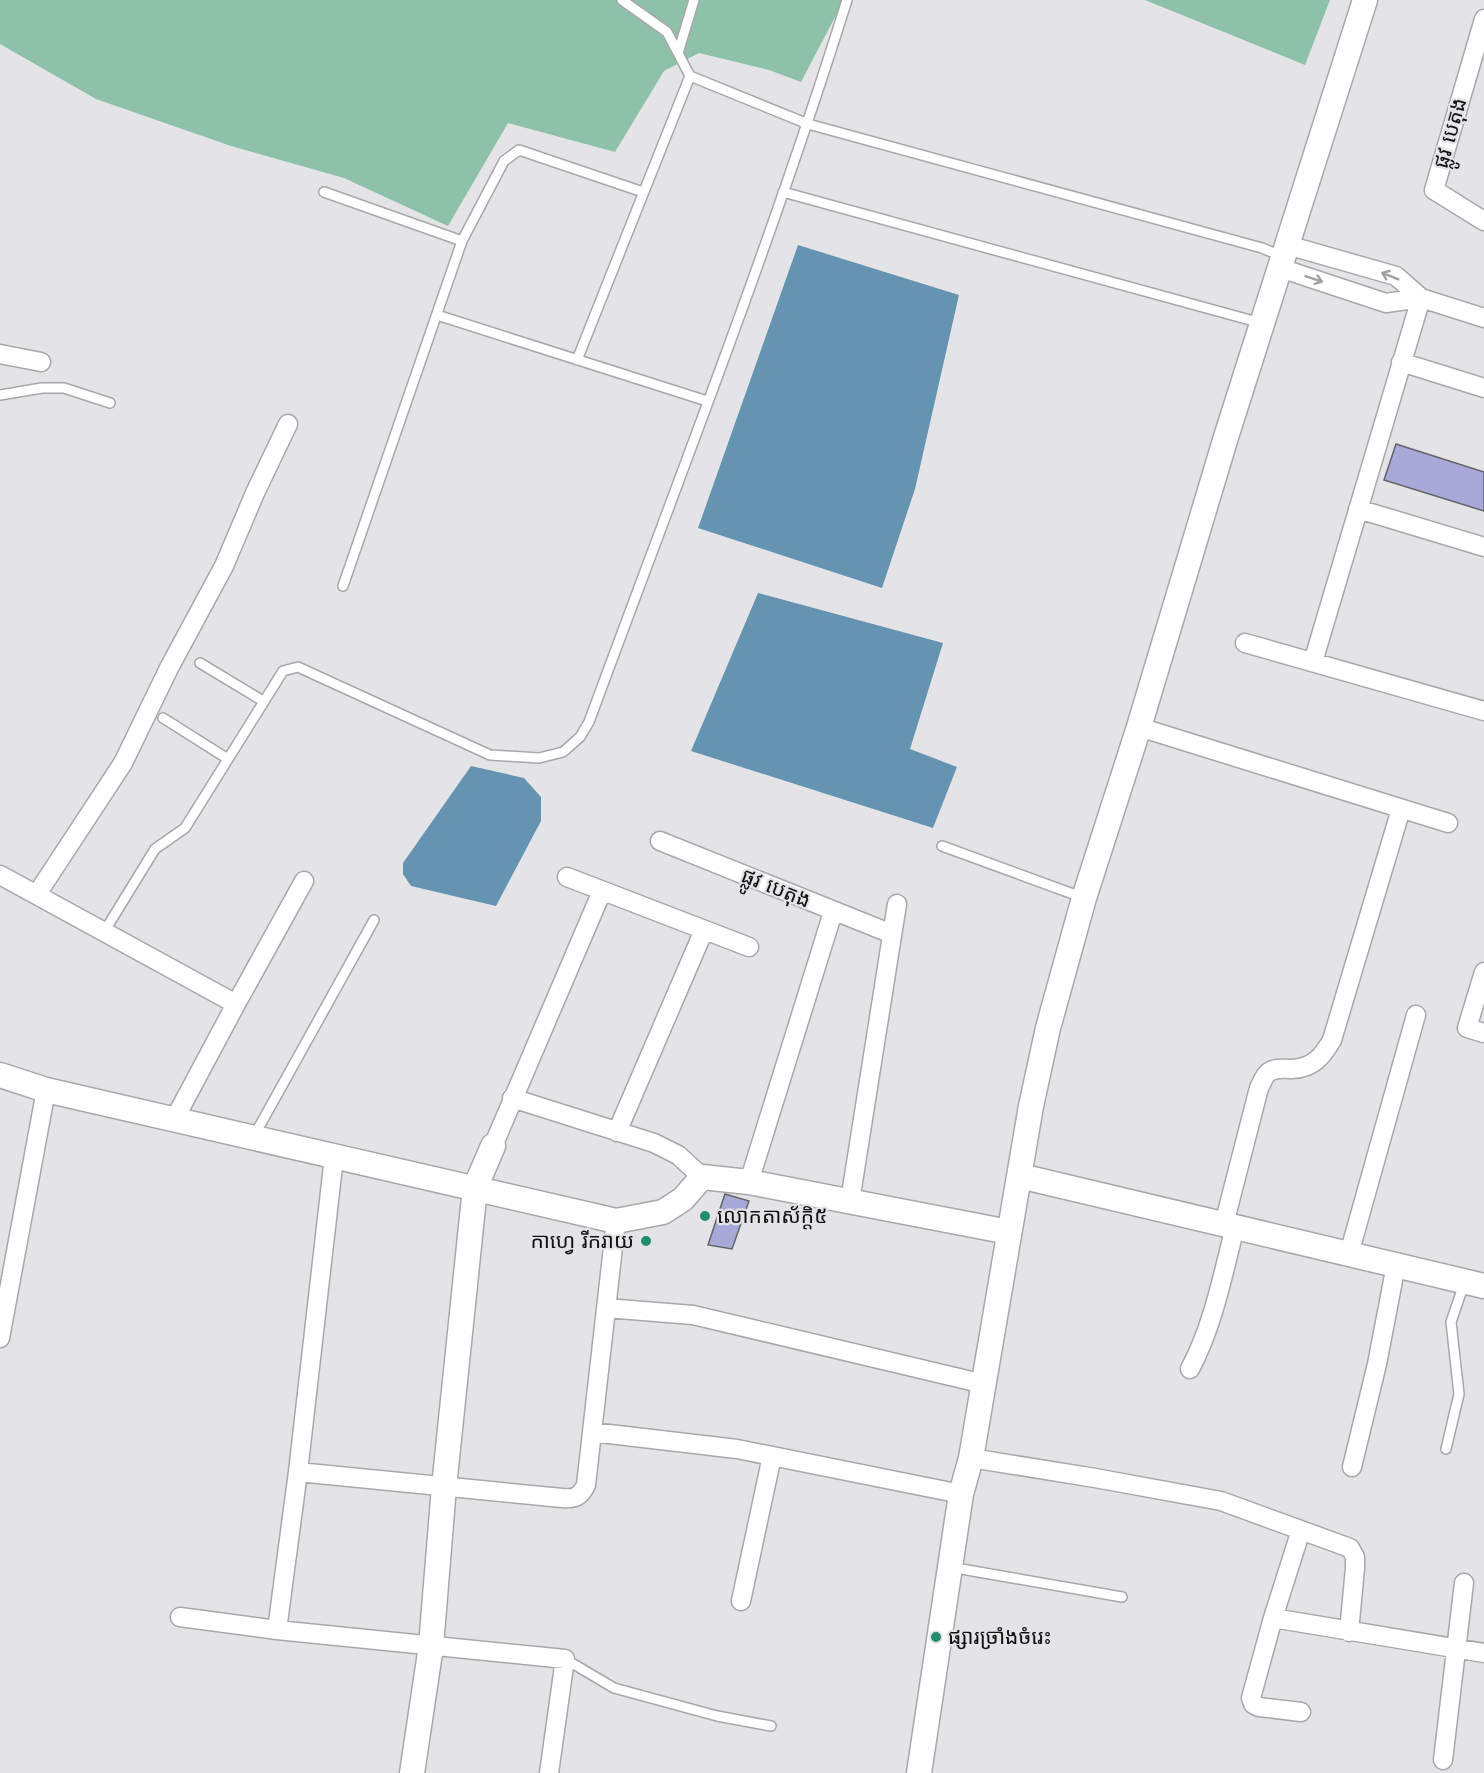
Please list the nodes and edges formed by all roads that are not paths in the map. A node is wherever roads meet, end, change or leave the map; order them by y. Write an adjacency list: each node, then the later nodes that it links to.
1 (622, 0): 6 (lane)
2 (694, 0): 6 (lane)
3 (847, 0): 8 (lane)
4 (1365, 0): 14 (street)
5 (1483, 26): 12 (street, ផ្លូវ បេតុង)
6 (678, 53): 7 (lane)
7 (690, 76): 8 (lane); 10 (lane)
8 (808, 124): 11 (lane); 14 (lane)
9 (324, 192): 13 (lane)
10 (643, 192): 13 (lane); 20 (lane)
11 (783, 192): 18 (lane); 25 (lane)
12 (1484, 221)
13 (462, 241): 16 (lane)
14 (1283, 257): 15 (street, one-way to 14); 15 (street, one-way to 15); 18 (street)
15 (1420, 298): 17 (street); 22 (street)
16 (437, 315): 20 (lane); 30 (lane)
17 (1484, 318)
18 (1262, 324): 37 (street)
19 (0, 354): 21 (street)
20 (577, 360): 25 (lane)
21 (41, 362)
22 (1401, 362): 23 (street); 28 (street)
23 (1484, 388)
24 (0, 395): 26 (lane)
25 (707, 401): 34 (lane)
26 (110, 403)
27 (288, 424): 47 (street)
28 (1358, 509): 29 (street); 32 (street)
29 (1484, 547)
30 (343, 586)
31 (1245, 643): 32 (street)
32 (1313, 662): 35 (street)
33 (200, 663): 34 (lane)
34 (263, 701): 38 (lane)
35 (1484, 711)
36 (163, 718): 38 (lane)
37 (1139, 727): 39 (street); 48 (street)
38 (228, 759): 53 (lane)
39 (1401, 809): 40 (street); 74 (street)
40 (1448, 823)
41 (660, 841): 50 (street, ផ្លូវ បេតុង)
42 (942, 846): 48 (lane)
43 (0, 874): 47 (street)
44 (567, 877): 46 (street)
45 (304, 881): 57 (street)
46 (602, 891): 52 (street); 62 (street)
47 (37, 894): 53 (street)
48 (1084, 898): 68 (street)
49 (897, 904): 54 (street)
50 (833, 912): 54 (street, ផ្លូវ បេតុង); 70 (street)
51 (374, 920): 65 (lane)
52 (704, 930): 55 (street); 64 (street)
53 (104, 932): 57 (street)
54 (892, 934): 72 (street)
55 (749, 947)
56 (1484, 972): 59 (street)
57 (236, 1004): 63 (street)
58 (1416, 1015): 76 (street)
59 (1484, 1033)
60 (0, 1075): 61 (street)
61 (46, 1090): 63 (street); 80 (street)
62 (512, 1098): 64 (street); 66 (street)
63 (174, 1120): 65 (street)
64 (617, 1132): 69 (street)
65 (253, 1138): 67 (street)
66 (492, 1146): 71 (street)
67 (334, 1157): 71 (street); 88 (street)
68 (1020, 1176): 74 (street); 75 (street)
69 (702, 1177): 70 (street); 73 (street)
70 (749, 1182): 72 (street)
71 (475, 1188): 73 (street); 89 (street)
72 (850, 1202): 75 (street)
73 (616, 1221): 79 (street)
74 (1230, 1226): 76 (street); 81 (street)
75 (1009, 1232): 82 (street)
76 (1349, 1254): 77 (street)
77 (1396, 1265): 78 (street); 87 (street)
78 (1474, 1284): 84 (lane)
79 (606, 1308): 82 (street); 83 (street)
80 (0, 1338)
81 (1190, 1369)
82 (984, 1384): 86 (street)
83 (592, 1432): 85 (street); 89 (street)
84 (1446, 1449)
85 (772, 1456): 90 (street); 95 (street)
86 (971, 1458): 90 (street); 91 (street)
87 (1352, 1467)
88 (298, 1472): 89 (street); 98 (street)
89 (444, 1487): 100 (street)
90 (961, 1494): 92 (street)
91 (1301, 1530): 97 (street); 99 (street)
92 (950, 1567): 94 (lane); 109 (street)
93 (1464, 1583): 101 (street)
94 (1122, 1597)
95 (741, 1601)
96 (180, 1617): 98 (street)
97 (1273, 1618): 99 (street); 104 (street)
98 (277, 1630): 100 (street)
99 (1349, 1632): 101 (street)
100 (431, 1646): 103 (street); 107 (street)
101 (1457, 1650): 102 (street); 106 (street)
102 (1484, 1653)
103 (565, 1659): 105 (lane); 108 (street)
104 (1301, 1712)
105 (771, 1726)
106 (1443, 1760)
107 (412, 1773)
108 (549, 1773)
109 (919, 1773)

